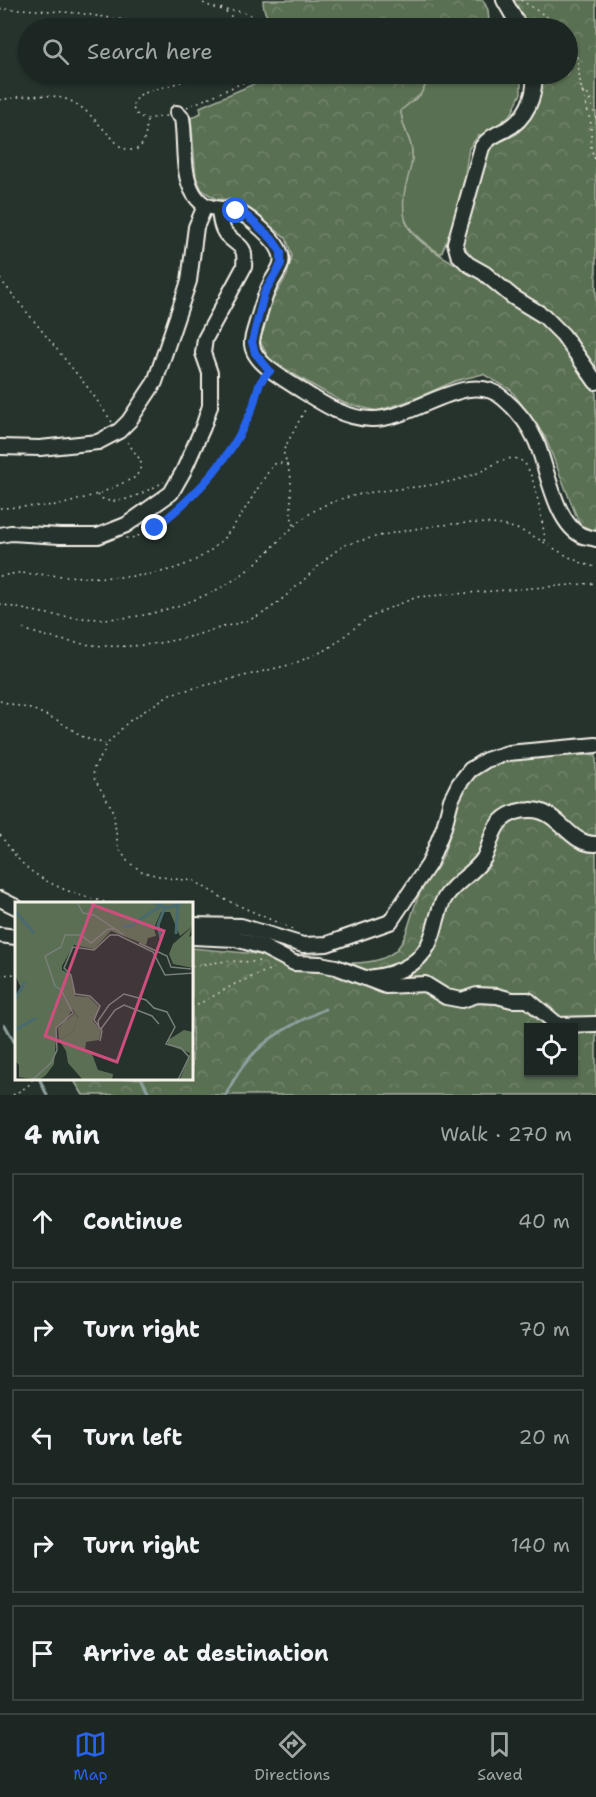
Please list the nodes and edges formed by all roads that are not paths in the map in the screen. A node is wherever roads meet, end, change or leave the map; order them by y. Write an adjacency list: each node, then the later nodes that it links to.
1 (504, 0): 2 (street)
2 (514, 18)
3 (533, 84): 7 (street)
4 (177, 113): 5 (street)
5 (205, 206): 6 (street); 8 (street)
6 (219, 210): 9 (street); 10 (street)
7 (596, 382)
8 (0, 447)
9 (0, 535)
10 (596, 539)
11 (596, 745): 15 (street)
12 (596, 844): 19 (street)
13 (0, 899): 14 (street)
14 (15, 906)
15 (194, 925)
16 (0, 935): 17 (street)
17 (15, 937)
18 (194, 937): 19 (street)
19 (368, 978): 20 (street)
20 (596, 1024)

